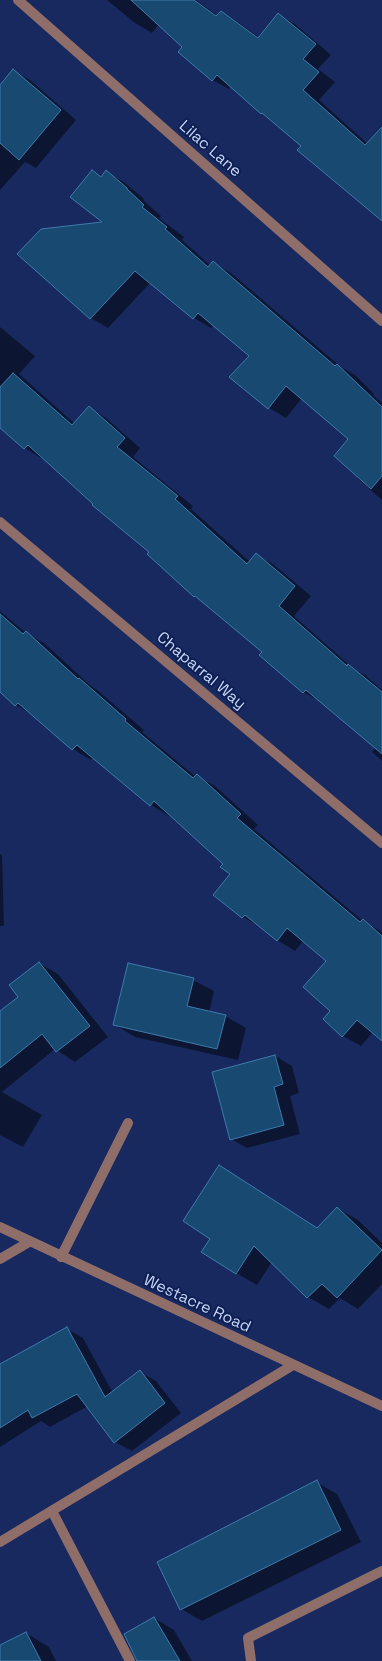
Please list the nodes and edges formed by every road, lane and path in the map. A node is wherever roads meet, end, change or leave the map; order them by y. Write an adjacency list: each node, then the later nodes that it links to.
1 (18, 0): 2 (street, Lilac Lane)
2 (382, 321)
3 (0, 522): 4 (street, Chaparral Way)
4 (382, 843)
5 (128, 1123): 8 (street)
6 (0, 1227): 7 (street, Westacre Road)
7 (29, 1242): 8 (street, Westacre Road); 9 (street)
8 (61, 1257): 10 (street, Westacre Road)
9 (0, 1259)
10 (293, 1366): 11 (street, Westacre Road); 12 (street)
11 (382, 1406)
12 (52, 1511): 13 (street); 15 (street)
13 (0, 1542)
14 (382, 1571): 16 (street)
15 (130, 1661)
16 (250, 1661)

